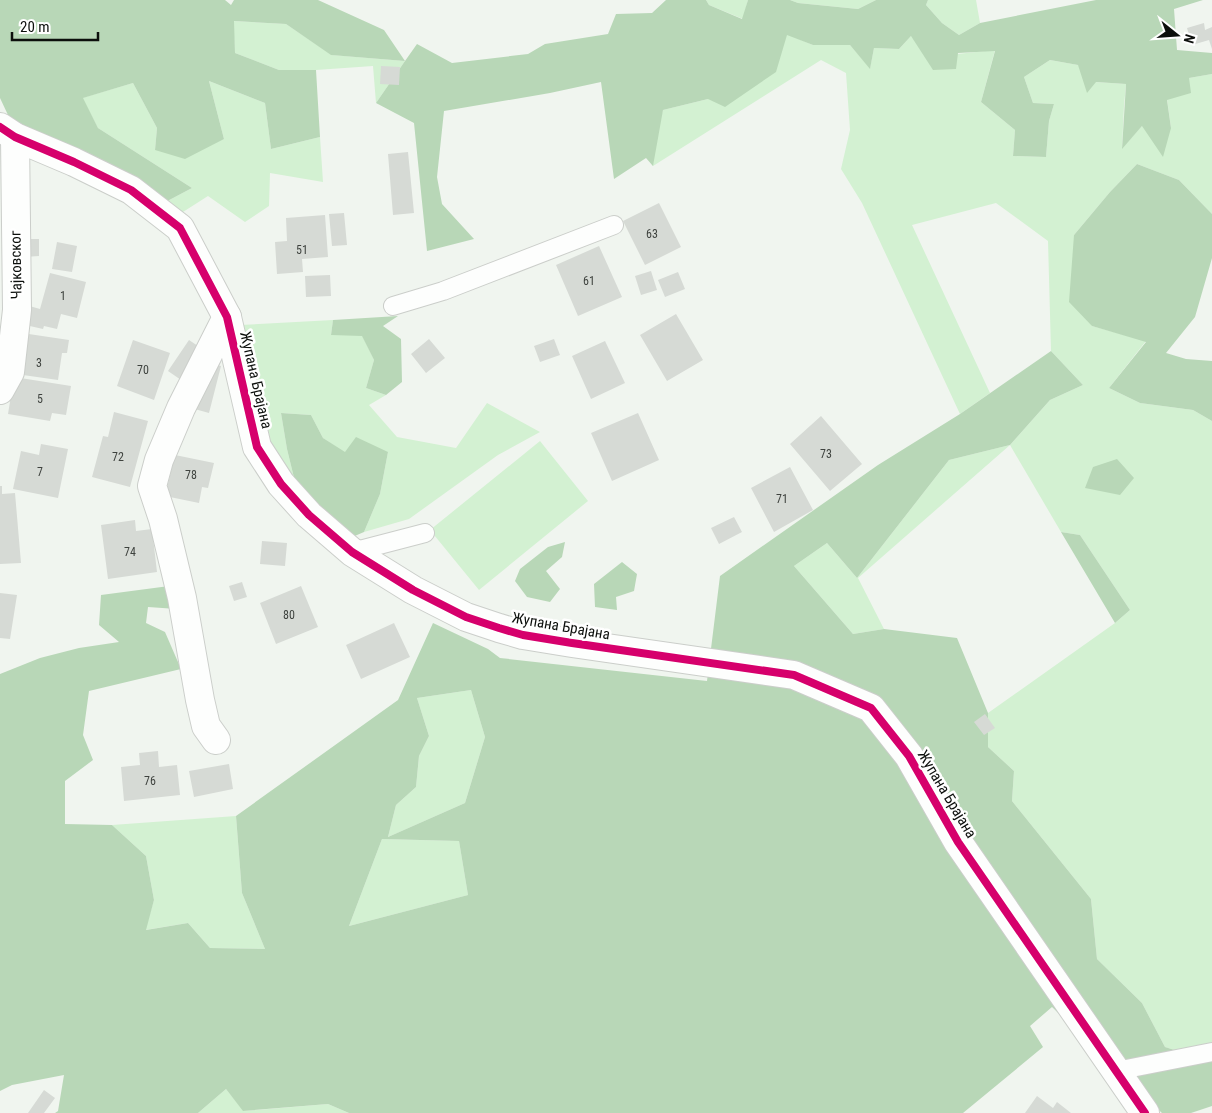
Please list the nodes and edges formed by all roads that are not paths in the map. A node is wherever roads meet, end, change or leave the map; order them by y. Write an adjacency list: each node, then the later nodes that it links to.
1 (7, 132): 4 (street, Жупана Брајана); 5 (street, Чајковског)
2 (614, 225): 3 (lane)
3 (392, 306)
4 (227, 317): 7 (street, Жупана Брајана); 8 (street)
5 (0, 390)
6 (425, 533): 7 (lane)
7 (352, 552): 10 (street, Жупана Брајана)
8 (216, 740)
9 (1212, 1052): 10 (lane)
10 (1116, 1071): 11 (street, Жупана Брајана)
11 (1145, 1113)

